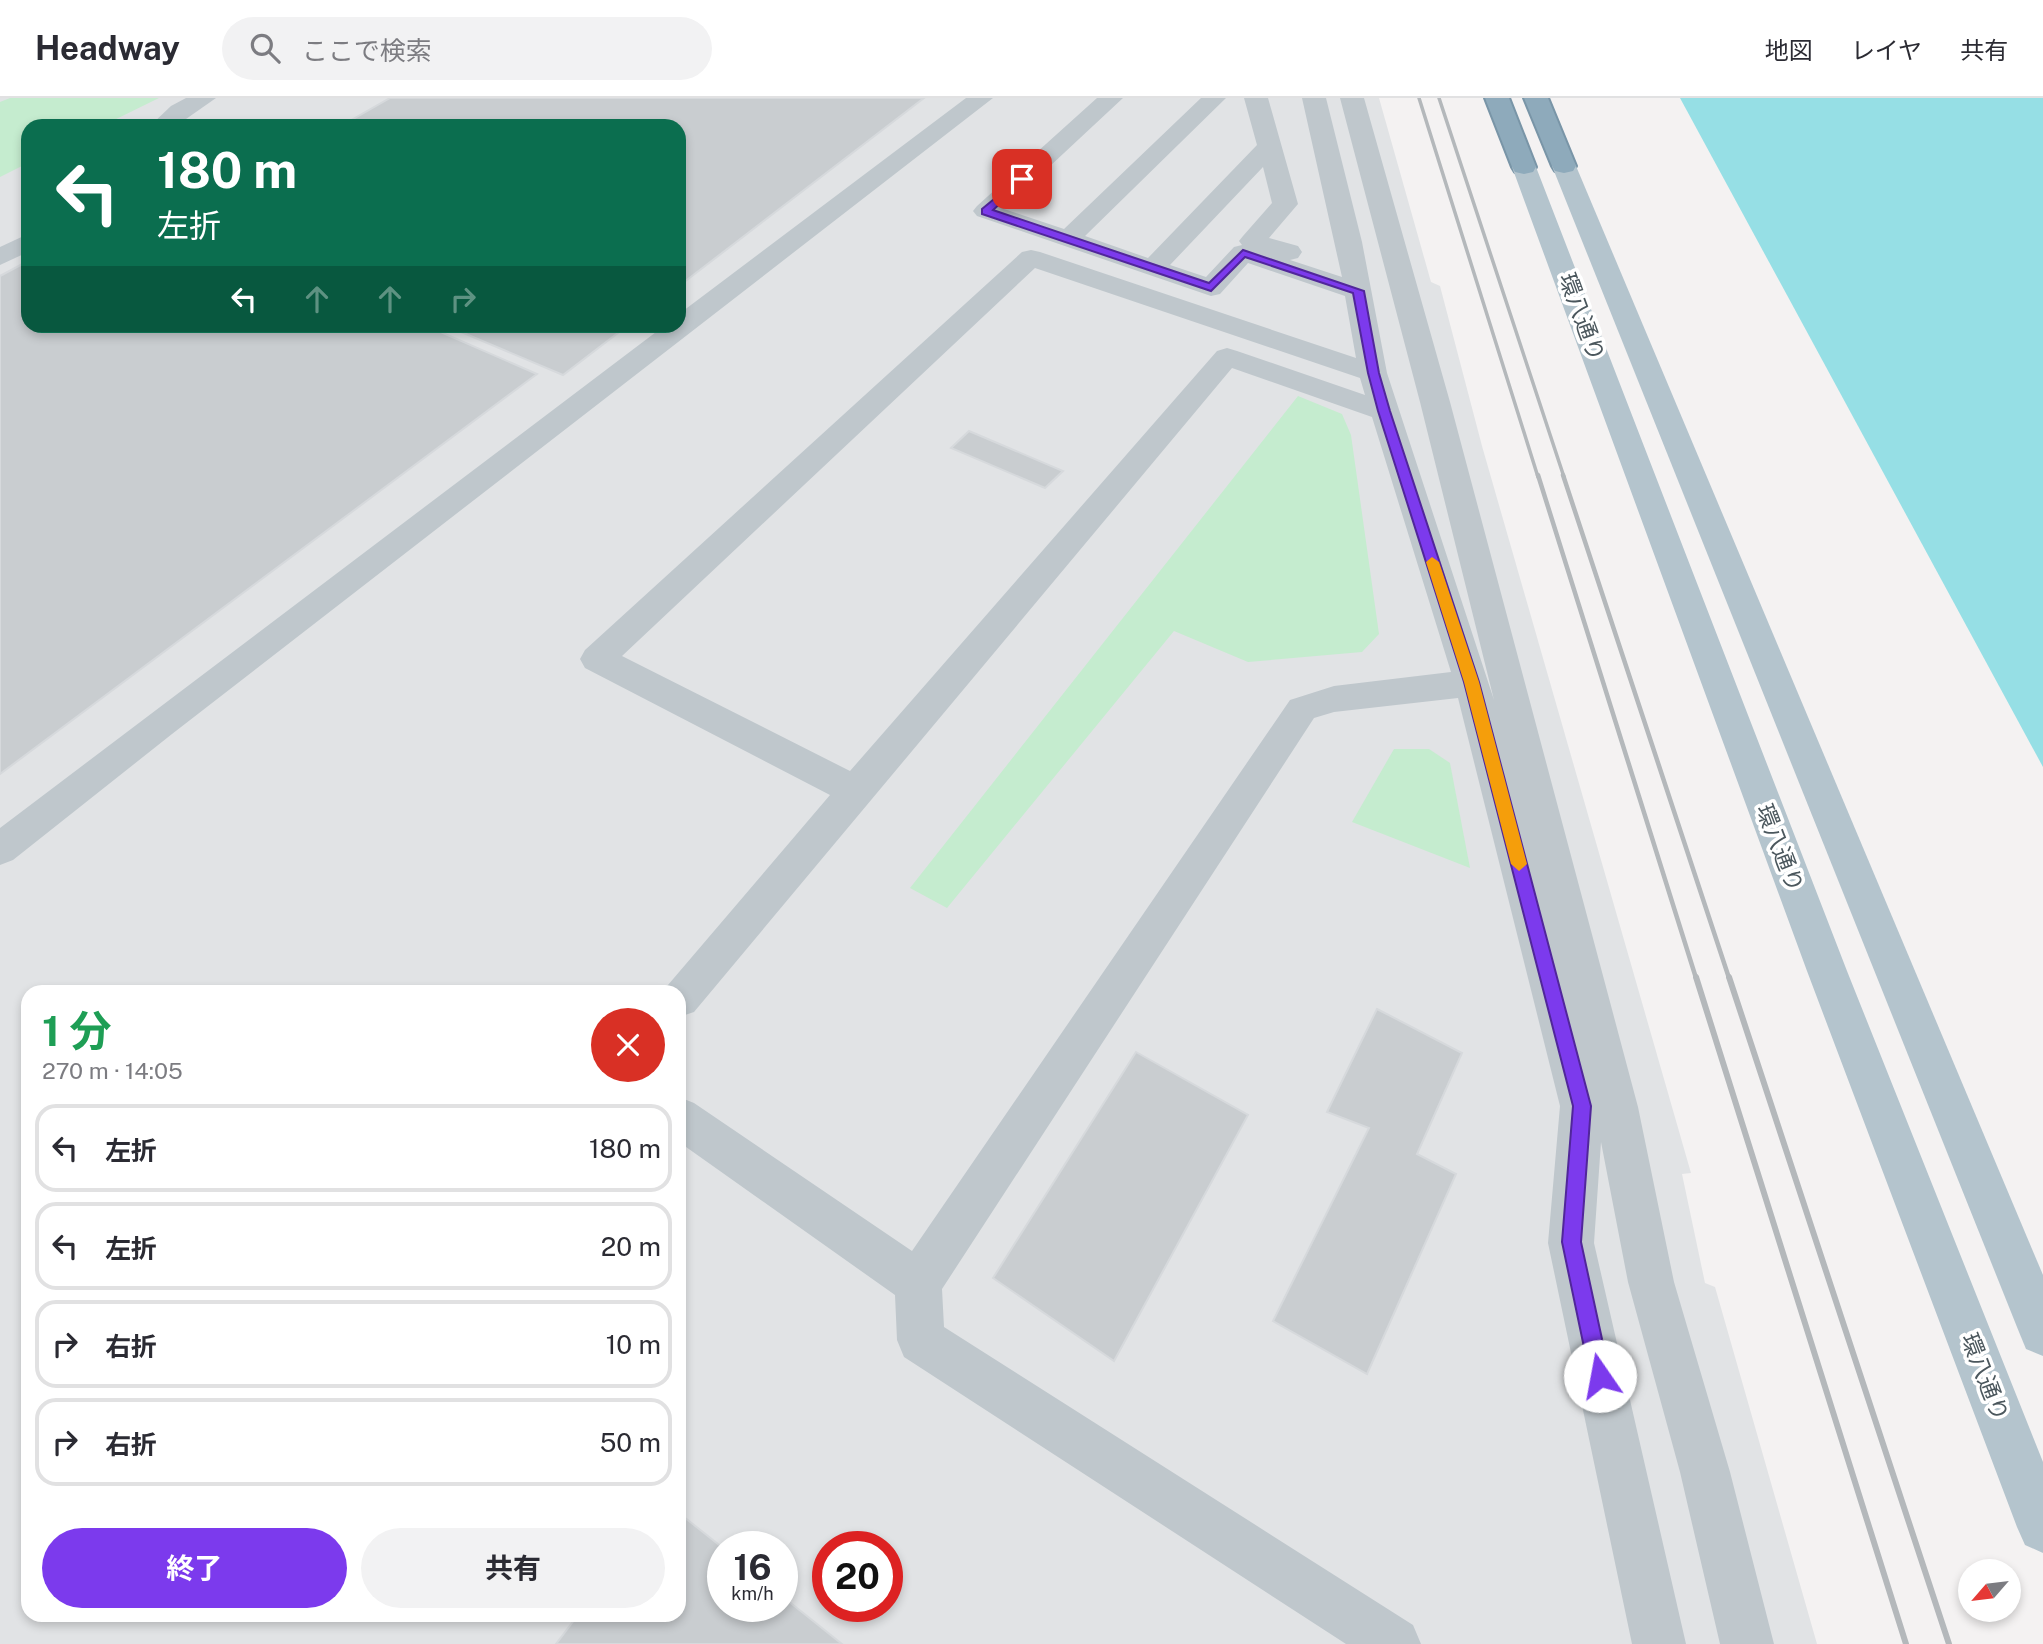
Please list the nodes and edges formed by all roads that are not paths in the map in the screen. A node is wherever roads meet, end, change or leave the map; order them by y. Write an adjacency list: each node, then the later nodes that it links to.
1 (204, 98): 11 (lane)
2 (950, 98): 20 (lane)
3 (981, 98): 21 (lane)
4 (1111, 98): 15 (lane)
5 (1214, 98): 15 (lane)
6 (1256, 98): 12 (lane)
7 (1314, 98): 19 (lane)
8 (1352, 98): 37 (lane)
9 (1497, 98): 14 (highway)
10 (1536, 98): 13 (highway)
11 (170, 119)
12 (1269, 146): 18 (lane); 19 (lane)
13 (1564, 166): 33 (main road, 環八通り)
14 (1524, 167): 34 (main road, 環八通り)
15 (1068, 239): 18 (lane)
16 (21, 246): 17 (lane)
17 (0, 257)
18 (1153, 268): 19 (lane)
19 (1356, 282): 25 (lane)
20 (686, 295)
21 (686, 323)
22 (636, 333): 24 (lane)
23 (673, 333): 29 (lane)
24 (584, 371)
25 (1374, 373): 26 (lane); 28 (lane)
26 (1384, 411): 27 (lane); 28 (lane)
27 (1472, 682): 32 (lane); 36 (lane)
28 (855, 790): 30 (lane)
29 (0, 849)
30 (686, 991)
31 (686, 1122): 32 (lane)
32 (918, 1283): 35 (lane)
33 (2043, 1332)
34 (2043, 1527)
35 (1394, 1644)
36 (1659, 1644)
37 (1747, 1644)

